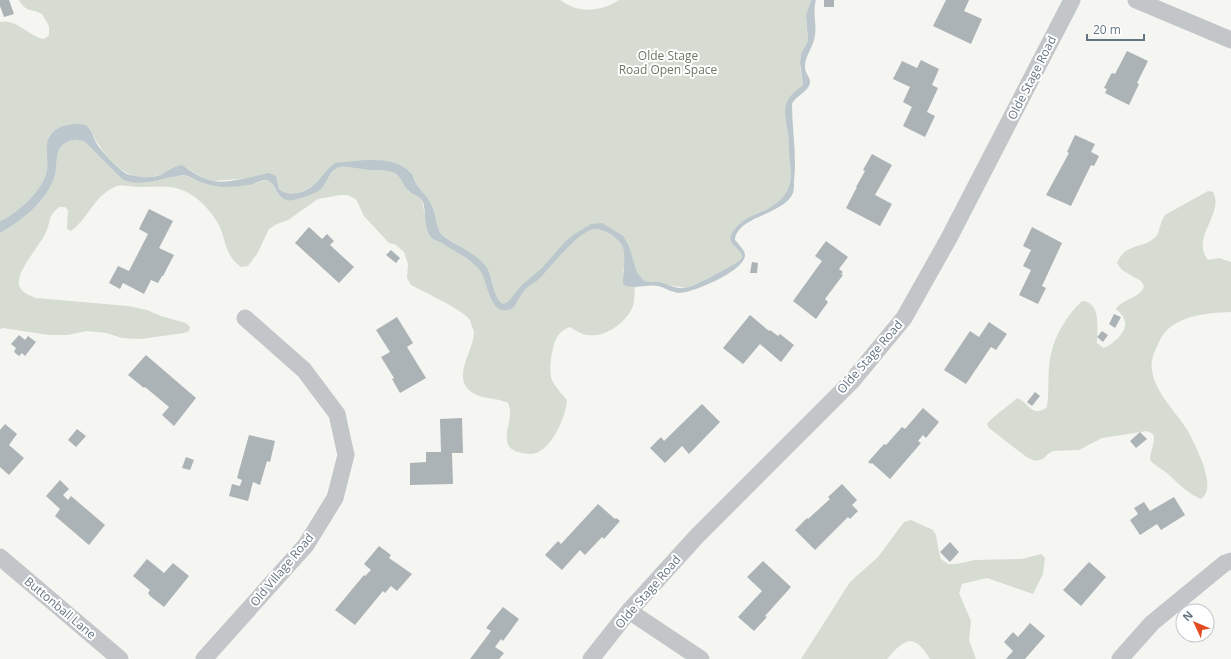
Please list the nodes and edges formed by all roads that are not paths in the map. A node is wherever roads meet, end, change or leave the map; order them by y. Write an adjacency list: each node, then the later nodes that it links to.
1 (1072, 0): 7 (street, Olde Stage Road)
2 (1136, 0): 3 (street)
3 (1231, 40)
4 (245, 318): 9 (street, Old Village Road)
5 (0, 557): 8 (street, Buttonball Lane)
6 (1231, 561): 12 (street)
7 (629, 611): 10 (street, Olde Stage Road); 11 (street)
8 (120, 659)
9 (204, 659)
10 (591, 659)
11 (701, 659)
12 (1120, 659)

